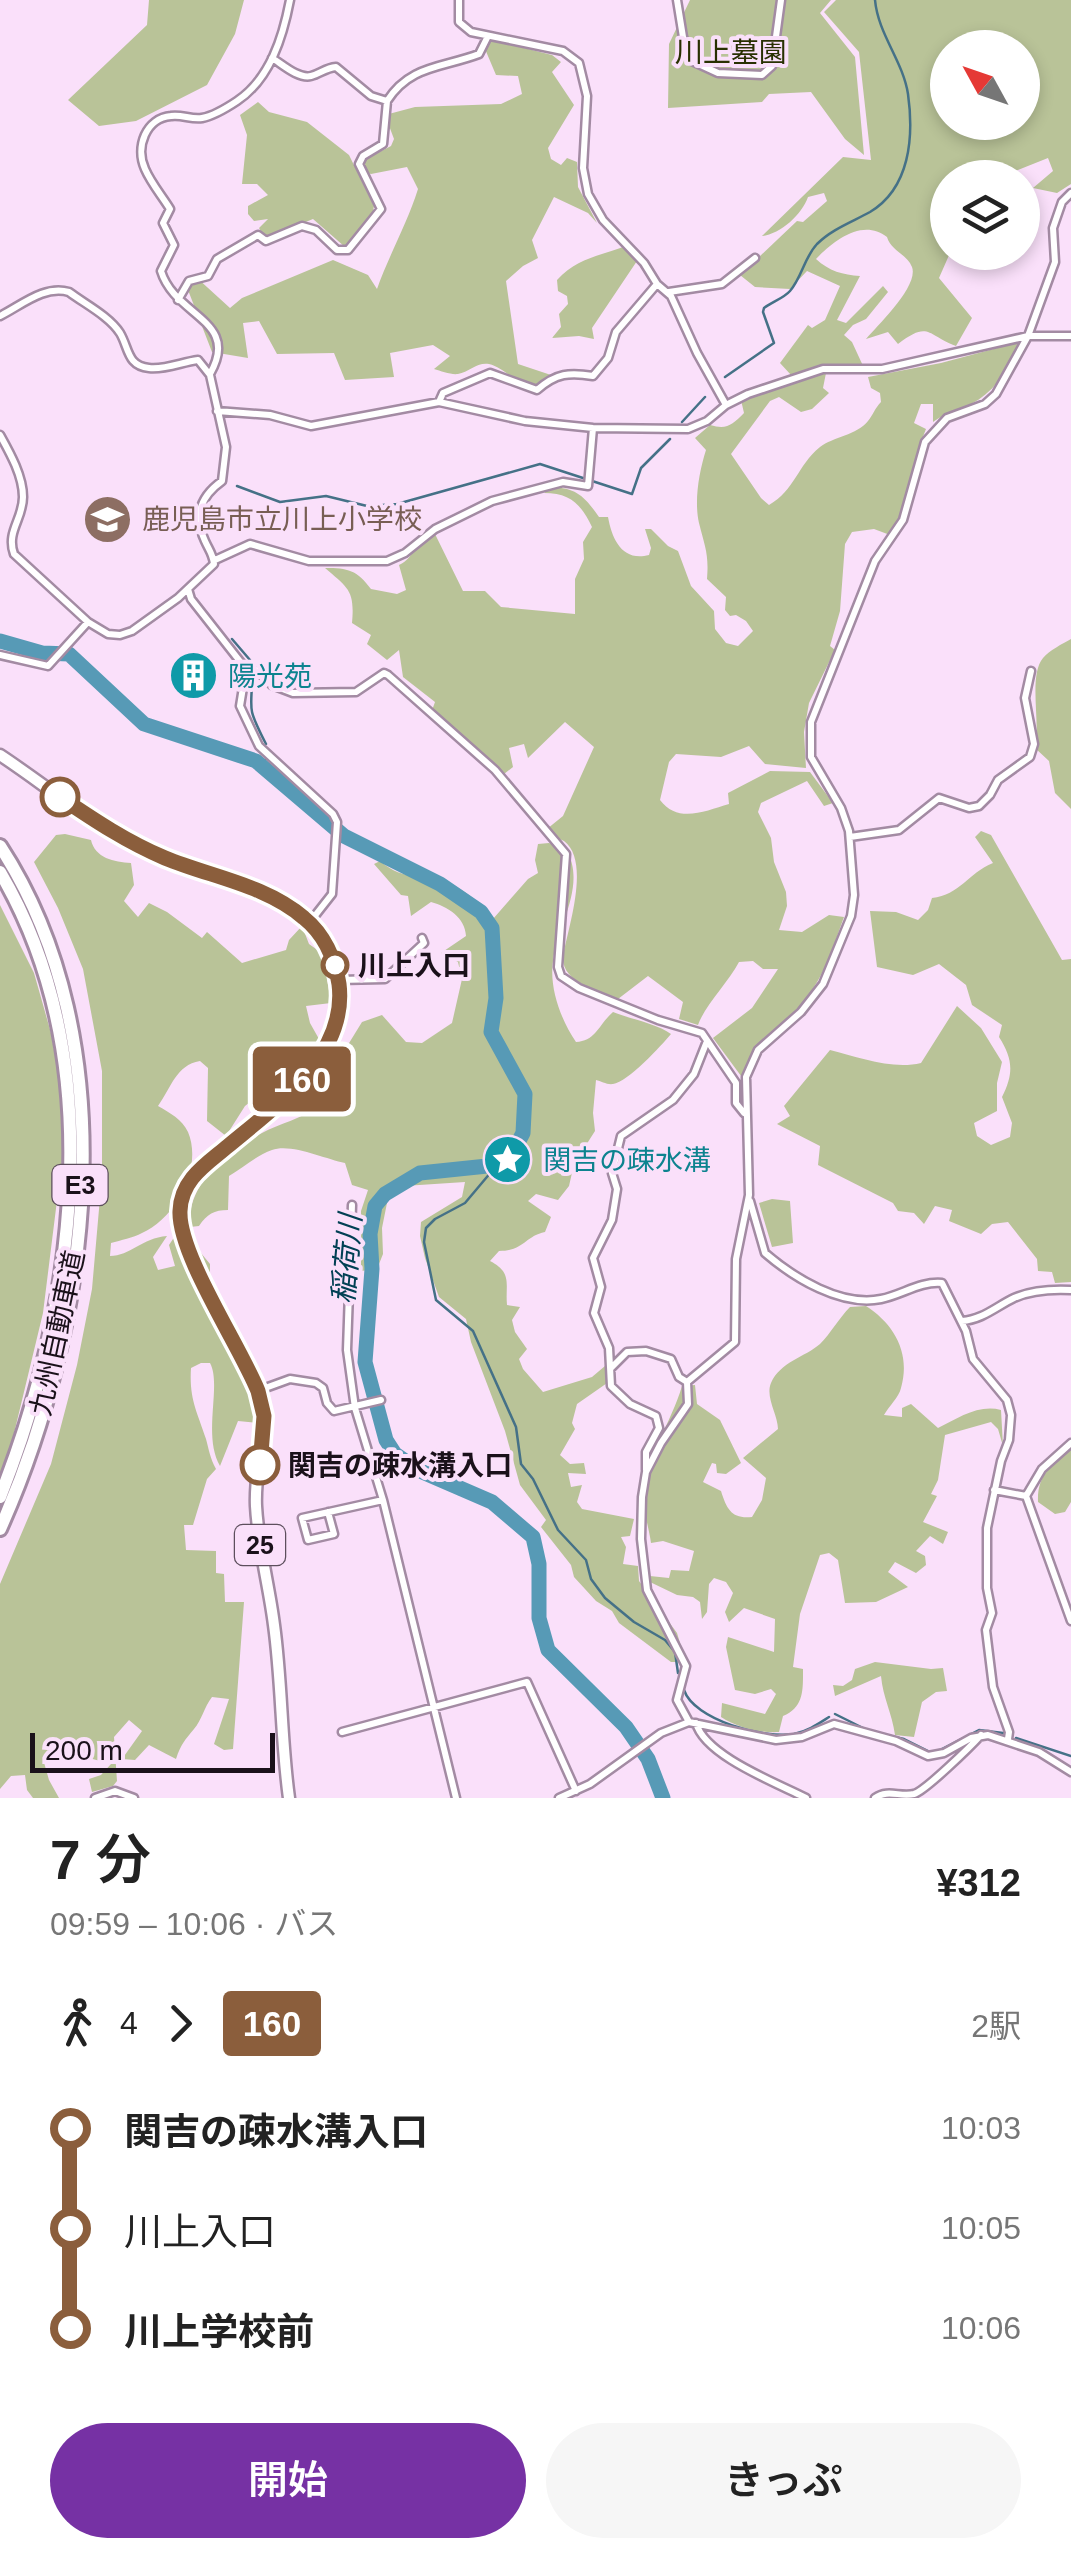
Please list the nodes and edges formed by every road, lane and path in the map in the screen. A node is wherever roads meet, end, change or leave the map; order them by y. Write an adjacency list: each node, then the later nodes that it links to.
1 (290, 0): 6 (street)
2 (459, 0): 5 (street)
3 (677, 0): 4 (street)
4 (781, 0)
5 (488, 36): 7 (street); 10 (street)
6 (272, 58): 7 (street); 12 (street)
7 (387, 101): 12 (street)
8 (1071, 193): 14 (street)
9 (755, 258): 11 (street)
10 (656, 284): 11 (street); 17 (street)
11 (667, 293): 18 (street)
12 (178, 300): 16 (street)
13 (0, 316): 16 (street)
14 (1028, 336): 15 (street); 18 (street); 29 (street)
15 (1071, 336)
16 (210, 375): 19 (street)
17 (438, 402): 19 (street); 20 (street)
18 (726, 405): 20 (street)
19 (217, 410): 22 (street)
20 (593, 428): 22 (street)
21 (0, 434): 24 (street)
22 (214, 560): 23 (street)
23 (188, 589): 24 (street); 26 (street)
24 (88, 622): 25 (street)
25 (0, 655)
26 (246, 669): 32 (street); 35 (street)
27 (1030, 671): 29 (street)
28 (0, 754): 32 (main road, 25)
29 (850, 837): 36 (street)
30 (0, 846): 53 (highway, 九州自動車道 / E3)
31 (0, 872): 50 (highway, 九州自動車道 / E3)
32 (310, 922): 34 (main road, 25)
33 (422, 938): 34 (street)
34 (338, 980): 43 (main road, 25)
35 (708, 1040): 36 (street); 41 (street)
36 (745, 1114): 37 (street)
37 (748, 1195): 40 (street); 42 (street)
38 (352, 1205): 45 (street)
39 (1071, 1290): 40 (street)
40 (962, 1321): 48 (street)
41 (610, 1370): 42 (street); 47 (street)
42 (687, 1382): 47 (street)
43 (258, 1391): 45 (street); 64 (main road, 25)
44 (381, 1400): 45 (street)
45 (355, 1408): 51 (street)
46 (1071, 1444): 49 (street)
47 (646, 1474): 56 (street)
48 (994, 1490): 49 (street); 59 (street)
49 (1026, 1496): 54 (street)
50 (0, 1497)
51 (383, 1500): 52 (street); 55 (street)
52 (328, 1512): 52 (street)
53 (0, 1529)
54 (1071, 1621)
55 (433, 1707): 57 (street); 61 (street); 65 (street)
56 (693, 1722): 58 (street); 61 (street); 67 (street)
57 (342, 1732)
58 (982, 1734): 59 (street); 68 (street)
59 (1008, 1739): 60 (street)
60 (1071, 1772)
61 (576, 1791): 66 (street)
62 (95, 1798): 63 (street)
63 (134, 1798)
64 (289, 1798)
65 (456, 1798)
66 (560, 1798)
67 (806, 1798)
68 (875, 1798)

